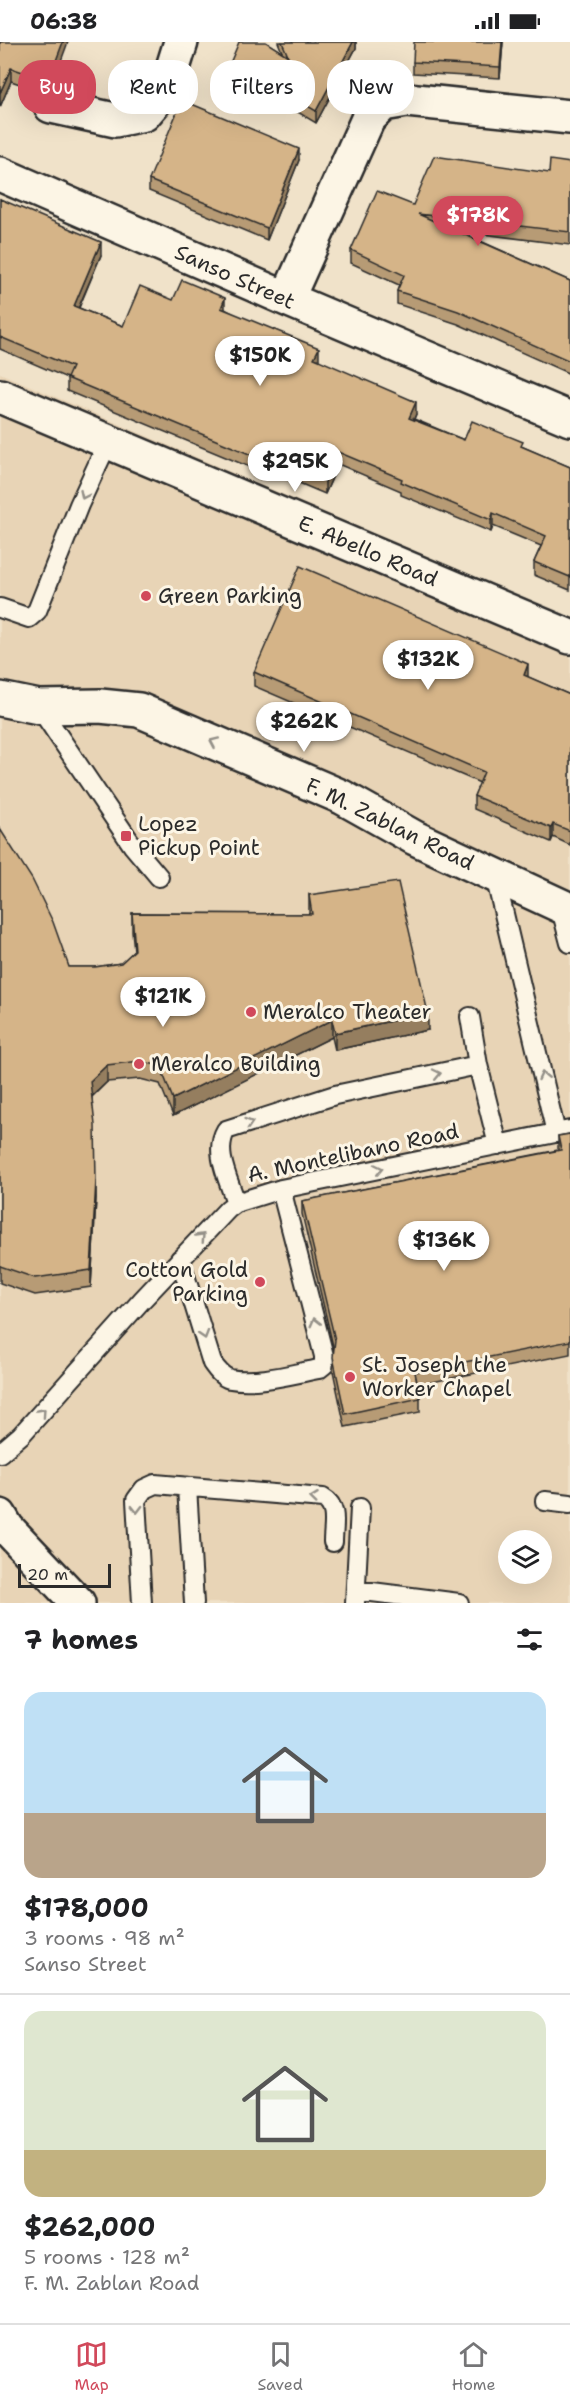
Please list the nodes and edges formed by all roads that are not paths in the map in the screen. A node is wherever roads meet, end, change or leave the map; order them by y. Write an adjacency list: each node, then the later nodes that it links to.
1 (181, 42): 2 (street)
2 (89, 114)
3 (570, 117): 5 (street)
4 (0, 174): 5 (street, Sanso Street)
5 (287, 299): 7 (street, Sanso Street)
6 (0, 396): 8 (street, E. Abello Road)
7 (570, 419)
8 (108, 442): 9 (lane, one-way to 9); 10 (street, E. Abello Road)
9 (0, 608)
10 (570, 636)
11 (0, 699): 12 (street, F. M. Zablan Road)
12 (39, 707): 13 (street, F. M. Zablan Road, one-way to 12); 14 (lane)
13 (495, 876): 15 (street, F. M. Zablan Road); 19 (lane, one-way to 13)
14 (159, 877)
15 (565, 908): 16 (lane)
16 (570, 943)
17 (470, 1017): 18 (lane)
18 (478, 1065): 20 (lane); 22 (lane, one-way to 18)
19 (563, 1131): 20 (lane, A. Montelibano Road)
20 (498, 1145): 21 (lane, A. Montelibano Road, one-way to 20)
21 (281, 1190): 22 (lane, A. Montelibano Road); 23 (lane, one-way to 21)
22 (236, 1203): 23 (lane, A. Montelibano Road, one-way to 22)
23 (180, 1259): 24 (lane, A. Montelibano Road, one-way to 23)
24 (0, 1453)
25 (188, 1486): 30 (lane, one-way to 25); 33 (lane, one-way to 33); 34 (lane)
26 (545, 1501): 27 (lane)
27 (570, 1504)
28 (360, 1508): 31 (lane)
29 (2, 1523): 32 (street)
30 (333, 1542)
31 (355, 1596): 35 (lane)
32 (78, 1603)
33 (142, 1603)
34 (194, 1603)
35 (459, 1603)

